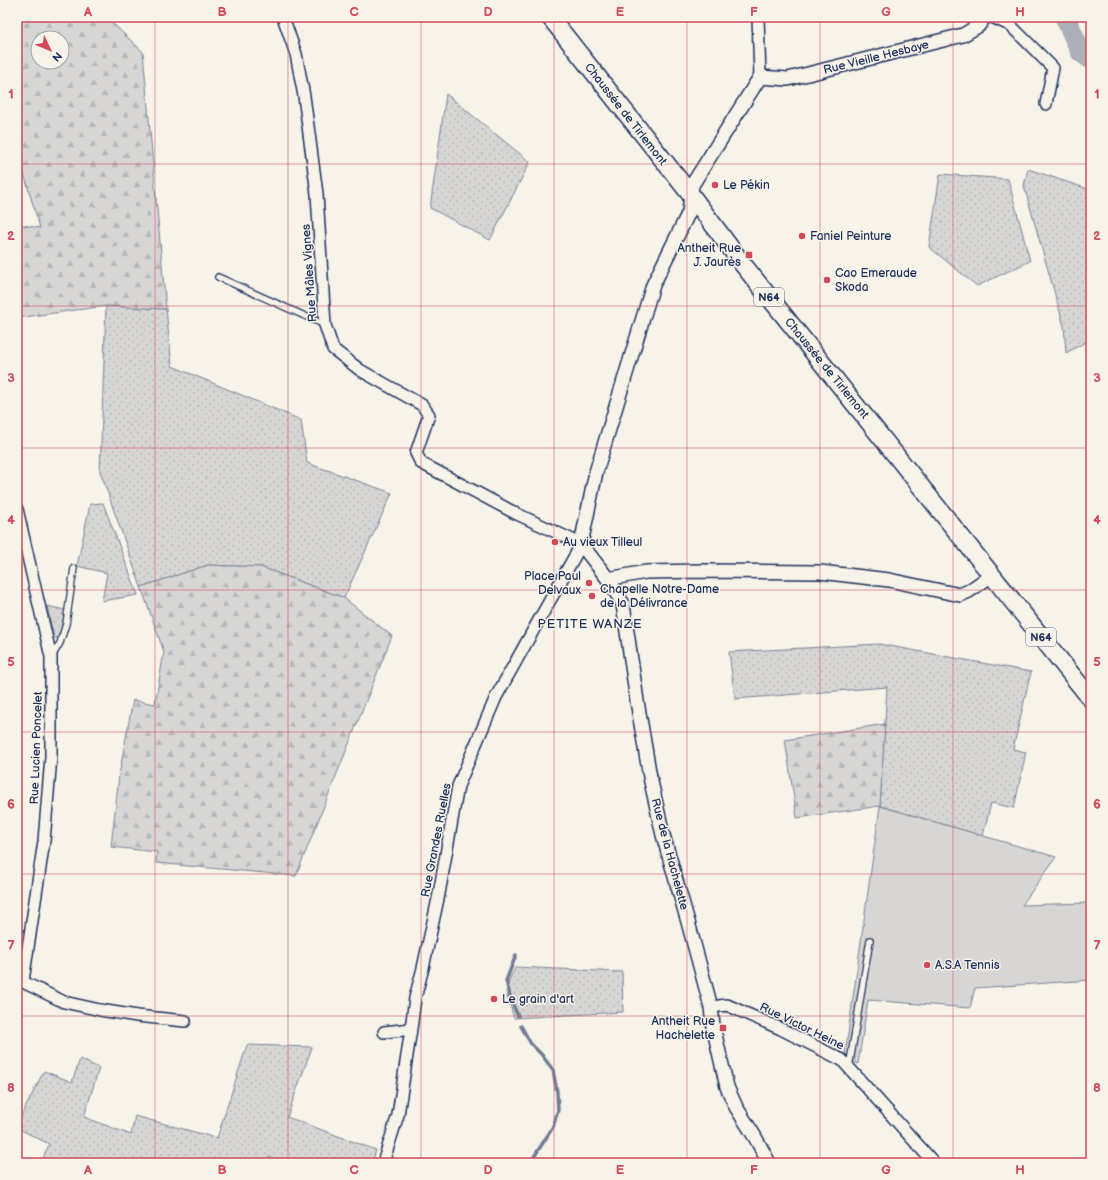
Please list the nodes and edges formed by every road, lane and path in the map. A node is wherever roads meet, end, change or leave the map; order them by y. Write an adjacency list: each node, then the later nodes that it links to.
1 (283, 17): 10 (street, Rue Mâles Vignes)
2 (550, 17): 8 (main road, Chaussée de Tirlemont / N64)
3 (758, 17): 6 (street)
4 (985, 17): 6 (street, Rue Vieille Hesbaye)
5 (992, 17): 7 (street)
6 (760, 77): 8 (street)
7 (1046, 104)
8 (691, 195): 12 (street); 14 (main road, Chaussée de Tirlemont / N64)
9 (218, 277): 10 (lane)
10 (325, 325): 12 (street, Rue Mâles Vignes)
11 (17, 508): 16 (street, Rue Lucien Poncelet)
12 (580, 544): 15 (street, Rue de la Hachelette); 22 (street, Rue Grandes Ruelles)
13 (74, 568): 16 (lane, Rue Lucien Poncelet)
14 (992, 575): 15 (street); 17 (main road, Chaussée de Tirlemont / N64)
15 (608, 579): 20 (street, Rue de la Hachelette)
16 (51, 657): 19 (street, Rue Lucien Poncelet)
17 (1091, 699)
18 (870, 940): 24 (lane)
19 (20, 980): 21 (street)
20 (711, 1007): 24 (street, Rue Victor Heine); 26 (street, Rue de la Hachelette)
21 (185, 1021)
22 (411, 1029): 23 (street); 25 (street, Rue Grandes Ruelles)
23 (384, 1032)
24 (849, 1068): 27 (street, Rue Victor Heine)
25 (383, 1163)
26 (769, 1163)
27 (934, 1163)

